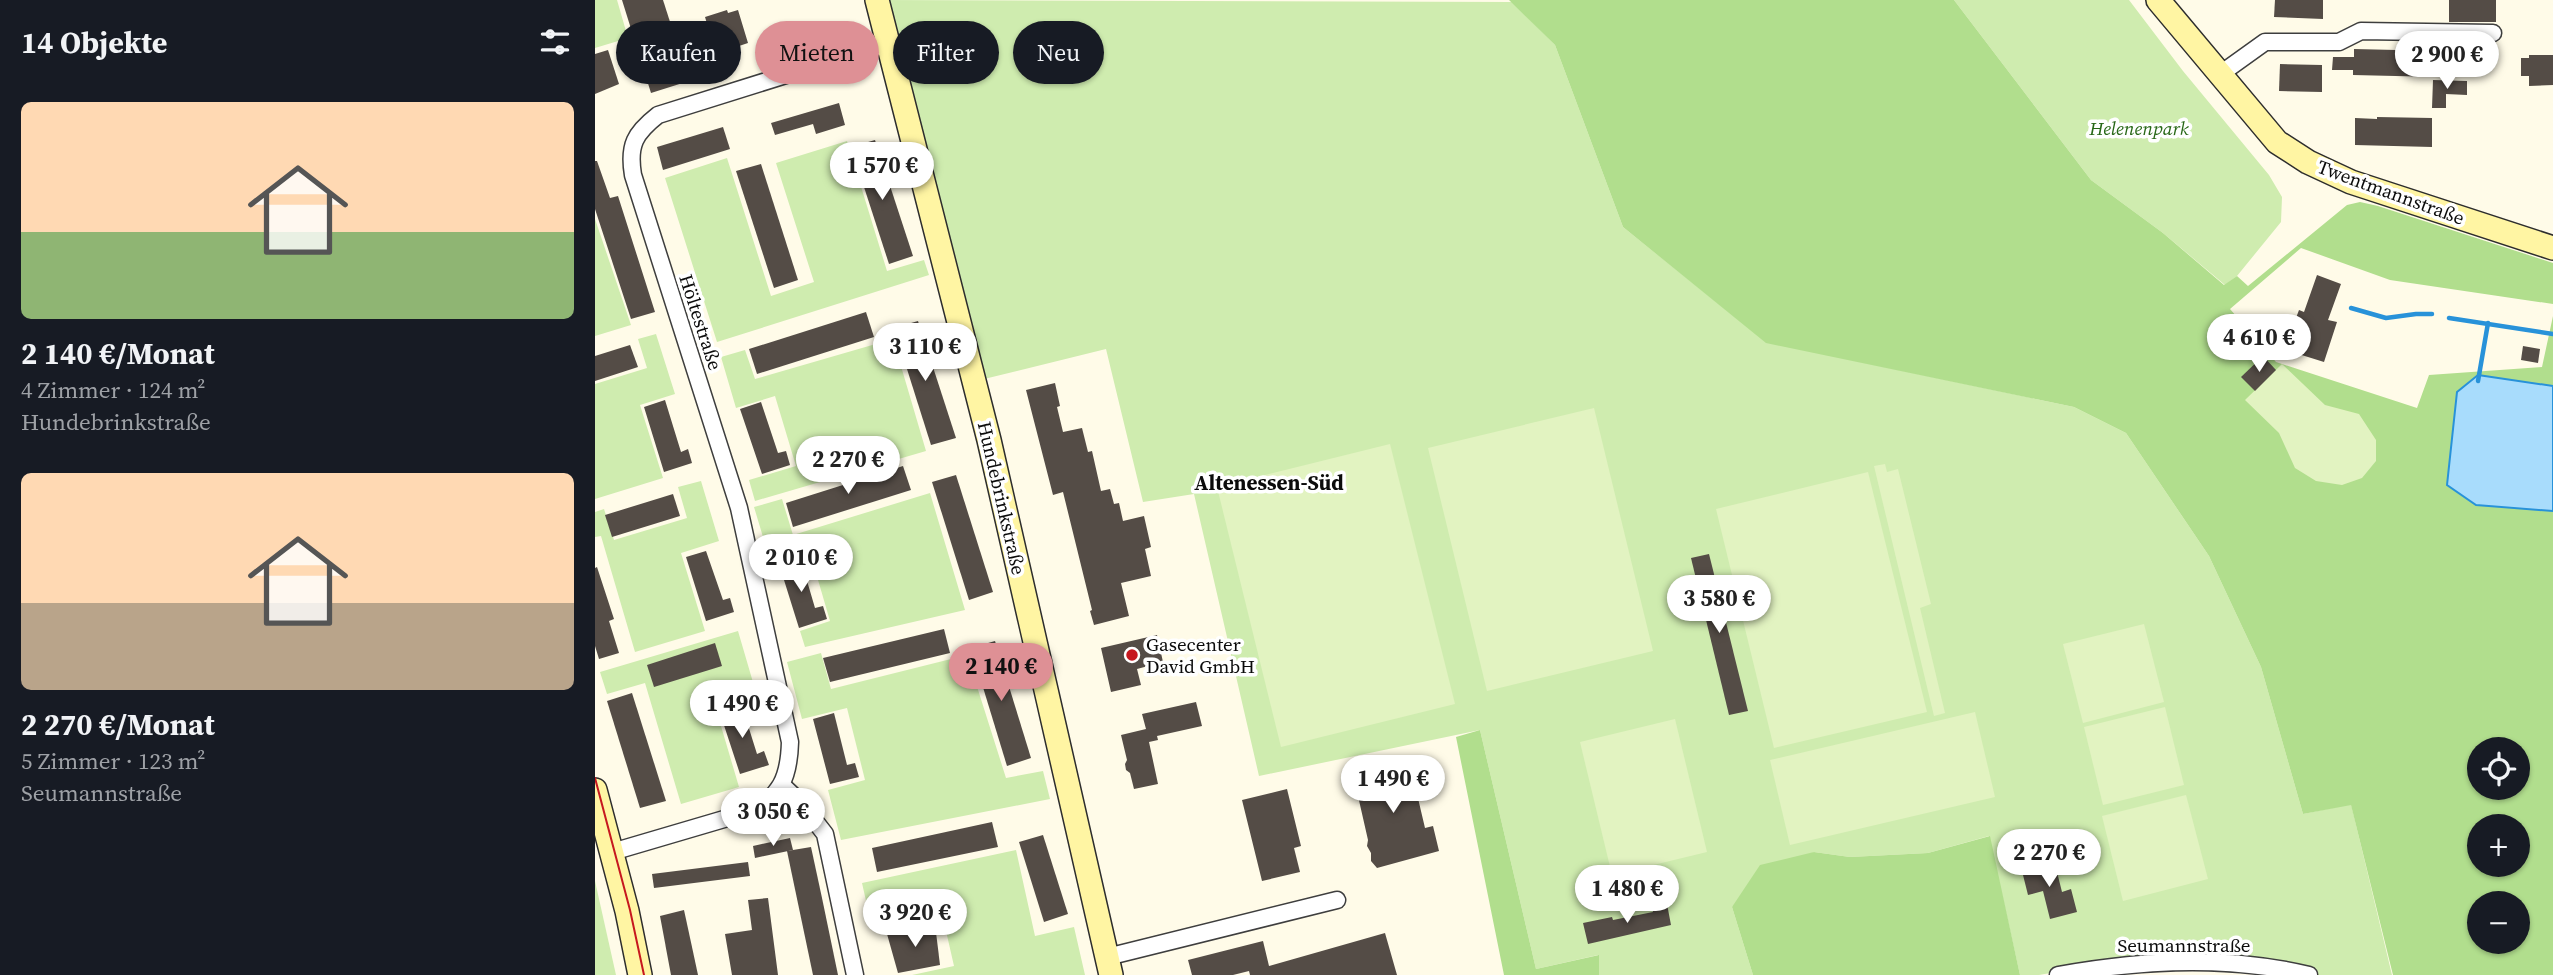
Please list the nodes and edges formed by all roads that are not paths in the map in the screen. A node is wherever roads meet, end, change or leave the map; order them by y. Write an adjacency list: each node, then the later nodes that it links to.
1 (877, 0): 4 (street, Hundebrinkstraße)
2 (2158, 0): 5 (street, Twentmannstraße)
3 (2493, 33): 5 (street)
4 (888, 43): 7 (street, Höltestraße); 11 (street, Hundebrinkstraße)
5 (2219, 75): 6 (street, Twentmannstraße)
6 (2553, 248)
7 (782, 785): 9 (street); 13 (street)
8 (595, 790): 9 (street)
9 (612, 852): 12 (street)
10 (1337, 900): 11 (street, Hundebrinkstraße)
11 (1109, 966)
12 (640, 975)
13 (855, 975)
14 (2058, 975): 15 (street, Seumannstraße)
15 (2309, 975)

